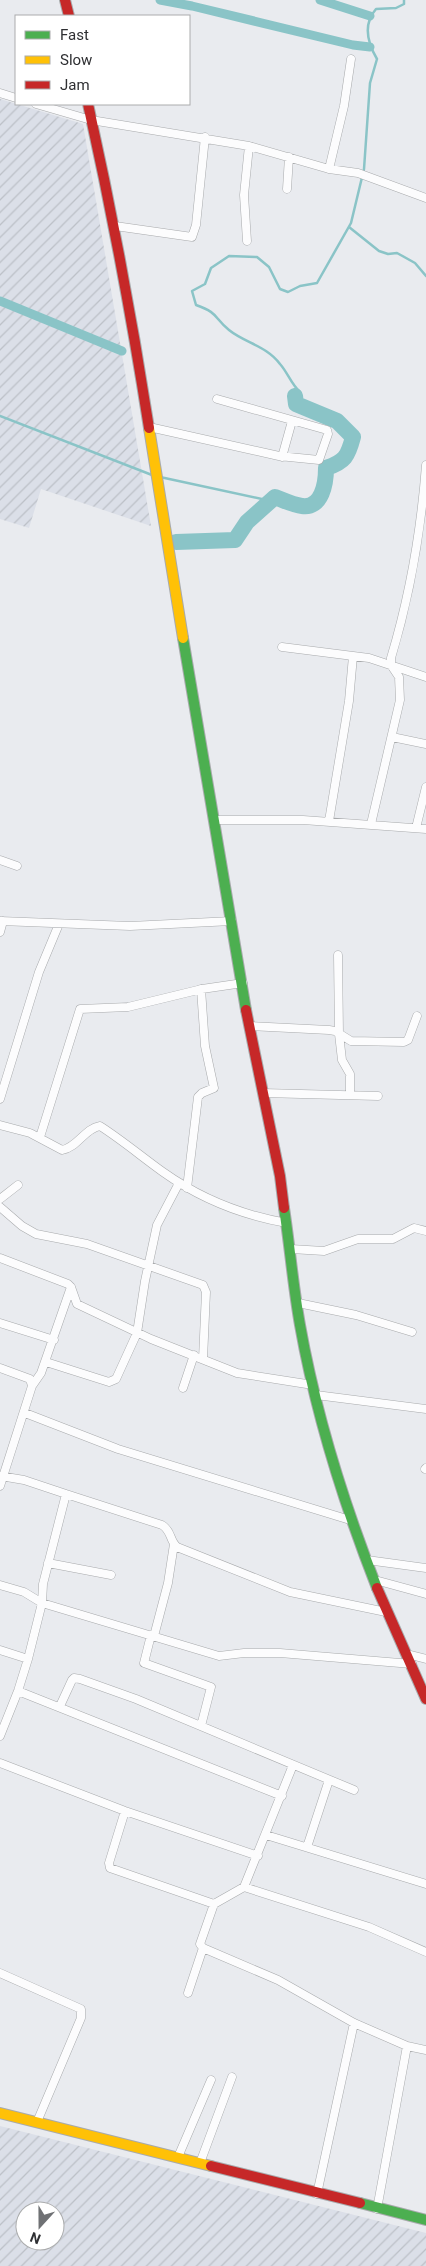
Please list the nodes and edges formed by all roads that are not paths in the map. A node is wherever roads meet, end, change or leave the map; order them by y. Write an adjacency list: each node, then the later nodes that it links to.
1 (65, 0): 2 (street)
2 (69, 15)
3 (352, 59): 12 (street)
4 (0, 93): 5 (street)
5 (15, 98)
6 (40, 105): 8 (street)
7 (88, 105): 8 (street)
8 (92, 120): 9 (street); 15 (street)
9 (206, 137): 10 (street); 15 (street)
10 (249, 146): 11 (street); 16 (street)
11 (289, 157): 12 (street); 13 (street)
12 (329, 169): 14 (street)
13 (287, 189)
14 (426, 198)
15 (115, 226): 19 (street)
16 (247, 241)
17 (217, 399): 18 (street)
18 (292, 421): 20 (street); 20 (street)
19 (149, 427): 20 (street); 29 (street)
20 (282, 457)
21 (426, 465): 24 (street)
22 (282, 647): 23 (street)
23 (353, 656): 24 (street); 30 (street)
24 (391, 665): 25 (street); 26 (street)
25 (426, 677)
26 (392, 737): 27 (street); 31 (street)
27 (426, 744)
28 (426, 786): 32 (street)
29 (215, 820): 30 (street); 37 (street)
30 (329, 821): 31 (street)
31 (371, 824): 32 (street)
32 (416, 828): 33 (street)
33 (426, 829)
34 (0, 860): 35 (street)
35 (17, 866)
36 (2, 921): 38 (street); 39 (street)
37 (232, 921): 38 (street); 41 (street)
38 (60, 924): 49 (street)
39 (0, 932)
40 (338, 955): 45 (street)
41 (243, 983): 42 (street); 44 (street)
42 (201, 990): 51 (street); 54 (street)
43 (417, 1016): 45 (street)
44 (249, 1026): 45 (street); 46 (street)
45 (339, 1034): 47 (street)
46 (263, 1093): 47 (street); 57 (street)
47 (350, 1095): 48 (street)
48 (378, 1096)
49 (0, 1099)
50 (0, 1125): 51 (street)
51 (40, 1137): 52 (street)
52 (179, 1183): 54 (street); 61 (street)
53 (18, 1185): 55 (street)
54 (187, 1188): 57 (street)
55 (0, 1199)
56 (0, 1207): 61 (street)
57 (287, 1223): 59 (street)
58 (426, 1230): 59 (street)
59 (291, 1249): 63 (street)
60 (0, 1258): 62 (street)
61 (148, 1266): 66 (street); 69 (street)
62 (71, 1287): 66 (street); 67 (street)
63 (298, 1303): 65 (street); 72 (street)
64 (0, 1323): 67 (street)
65 (412, 1332)
66 (138, 1333): 68 (street); 70 (street)
67 (54, 1340): 70 (street)
68 (194, 1355): 69 (street); 74 (street)
69 (203, 1359): 72 (street)
70 (46, 1362): 73 (street)
71 (0, 1368): 73 (street)
72 (313, 1385): 75 (street)
73 (32, 1386): 77 (street)
74 (183, 1388)
75 (316, 1396): 76 (street); 81 (street)
76 (426, 1409)
77 (25, 1413): 78 (street); 81 (street)
78 (2, 1476): 79 (street); 80 (street)
79 (0, 1486)
80 (66, 1494): 82 (street); 84 (street)
81 (350, 1520): 83 (street)
82 (174, 1544): 91 (street); 92 (street)
83 (367, 1560): 85 (street); 87 (street)
84 (48, 1564): 86 (street); 90 (street)
85 (426, 1568)
86 (111, 1575)
87 (375, 1580): 89 (street); 91 (street)
88 (0, 1585): 90 (street)
89 (426, 1594)
90 (42, 1603): 92 (street); 95 (street)
91 (386, 1612): 94 (street)
92 (153, 1636): 97 (street); 101 (street)
93 (0, 1650): 95 (street)
94 (407, 1654): 96 (street); 97 (street)
95 (28, 1658): 98 (street)
96 (426, 1659)
97 (412, 1664): 99 (street)
98 (18, 1691): 100 (street); 102 (street)
99 (426, 1699)
100 (60, 1706): 101 (street); 107 (street)
101 (201, 1726): 104 (street)
102 (0, 1736)
103 (0, 1763): 108 (street)
104 (293, 1765): 105 (street); 107 (street)
105 (329, 1780): 106 (street); 110 (street)
106 (354, 1790)
107 (282, 1796): 109 (street)
108 (125, 1811): 111 (street); 114 (street)
109 (266, 1835): 110 (street); 111 (street)
110 (307, 1847): 112 (street)
111 (258, 1856): 113 (street)
112 (426, 1884)
113 (244, 1887): 114 (street); 116 (street)
114 (214, 1904): 115 (street)
115 (203, 1948): 118 (street); 119 (street)
116 (426, 1952)
117 (0, 1973): 125 (street)
118 (188, 1993)
119 (354, 2023): 120 (street); 128 (street)
120 (407, 2046): 121 (street); 129 (street)
121 (426, 2050)
122 (232, 2077): 127 (street)
123 (210, 2080): 126 (street)
124 (0, 2113): 125 (street)
125 (37, 2122): 126 (street)
126 (178, 2157): 127 (street)
127 (200, 2163): 128 (street)
128 (317, 2194): 129 (street)
129 (377, 2208): 130 (street)
130 (426, 2220)

